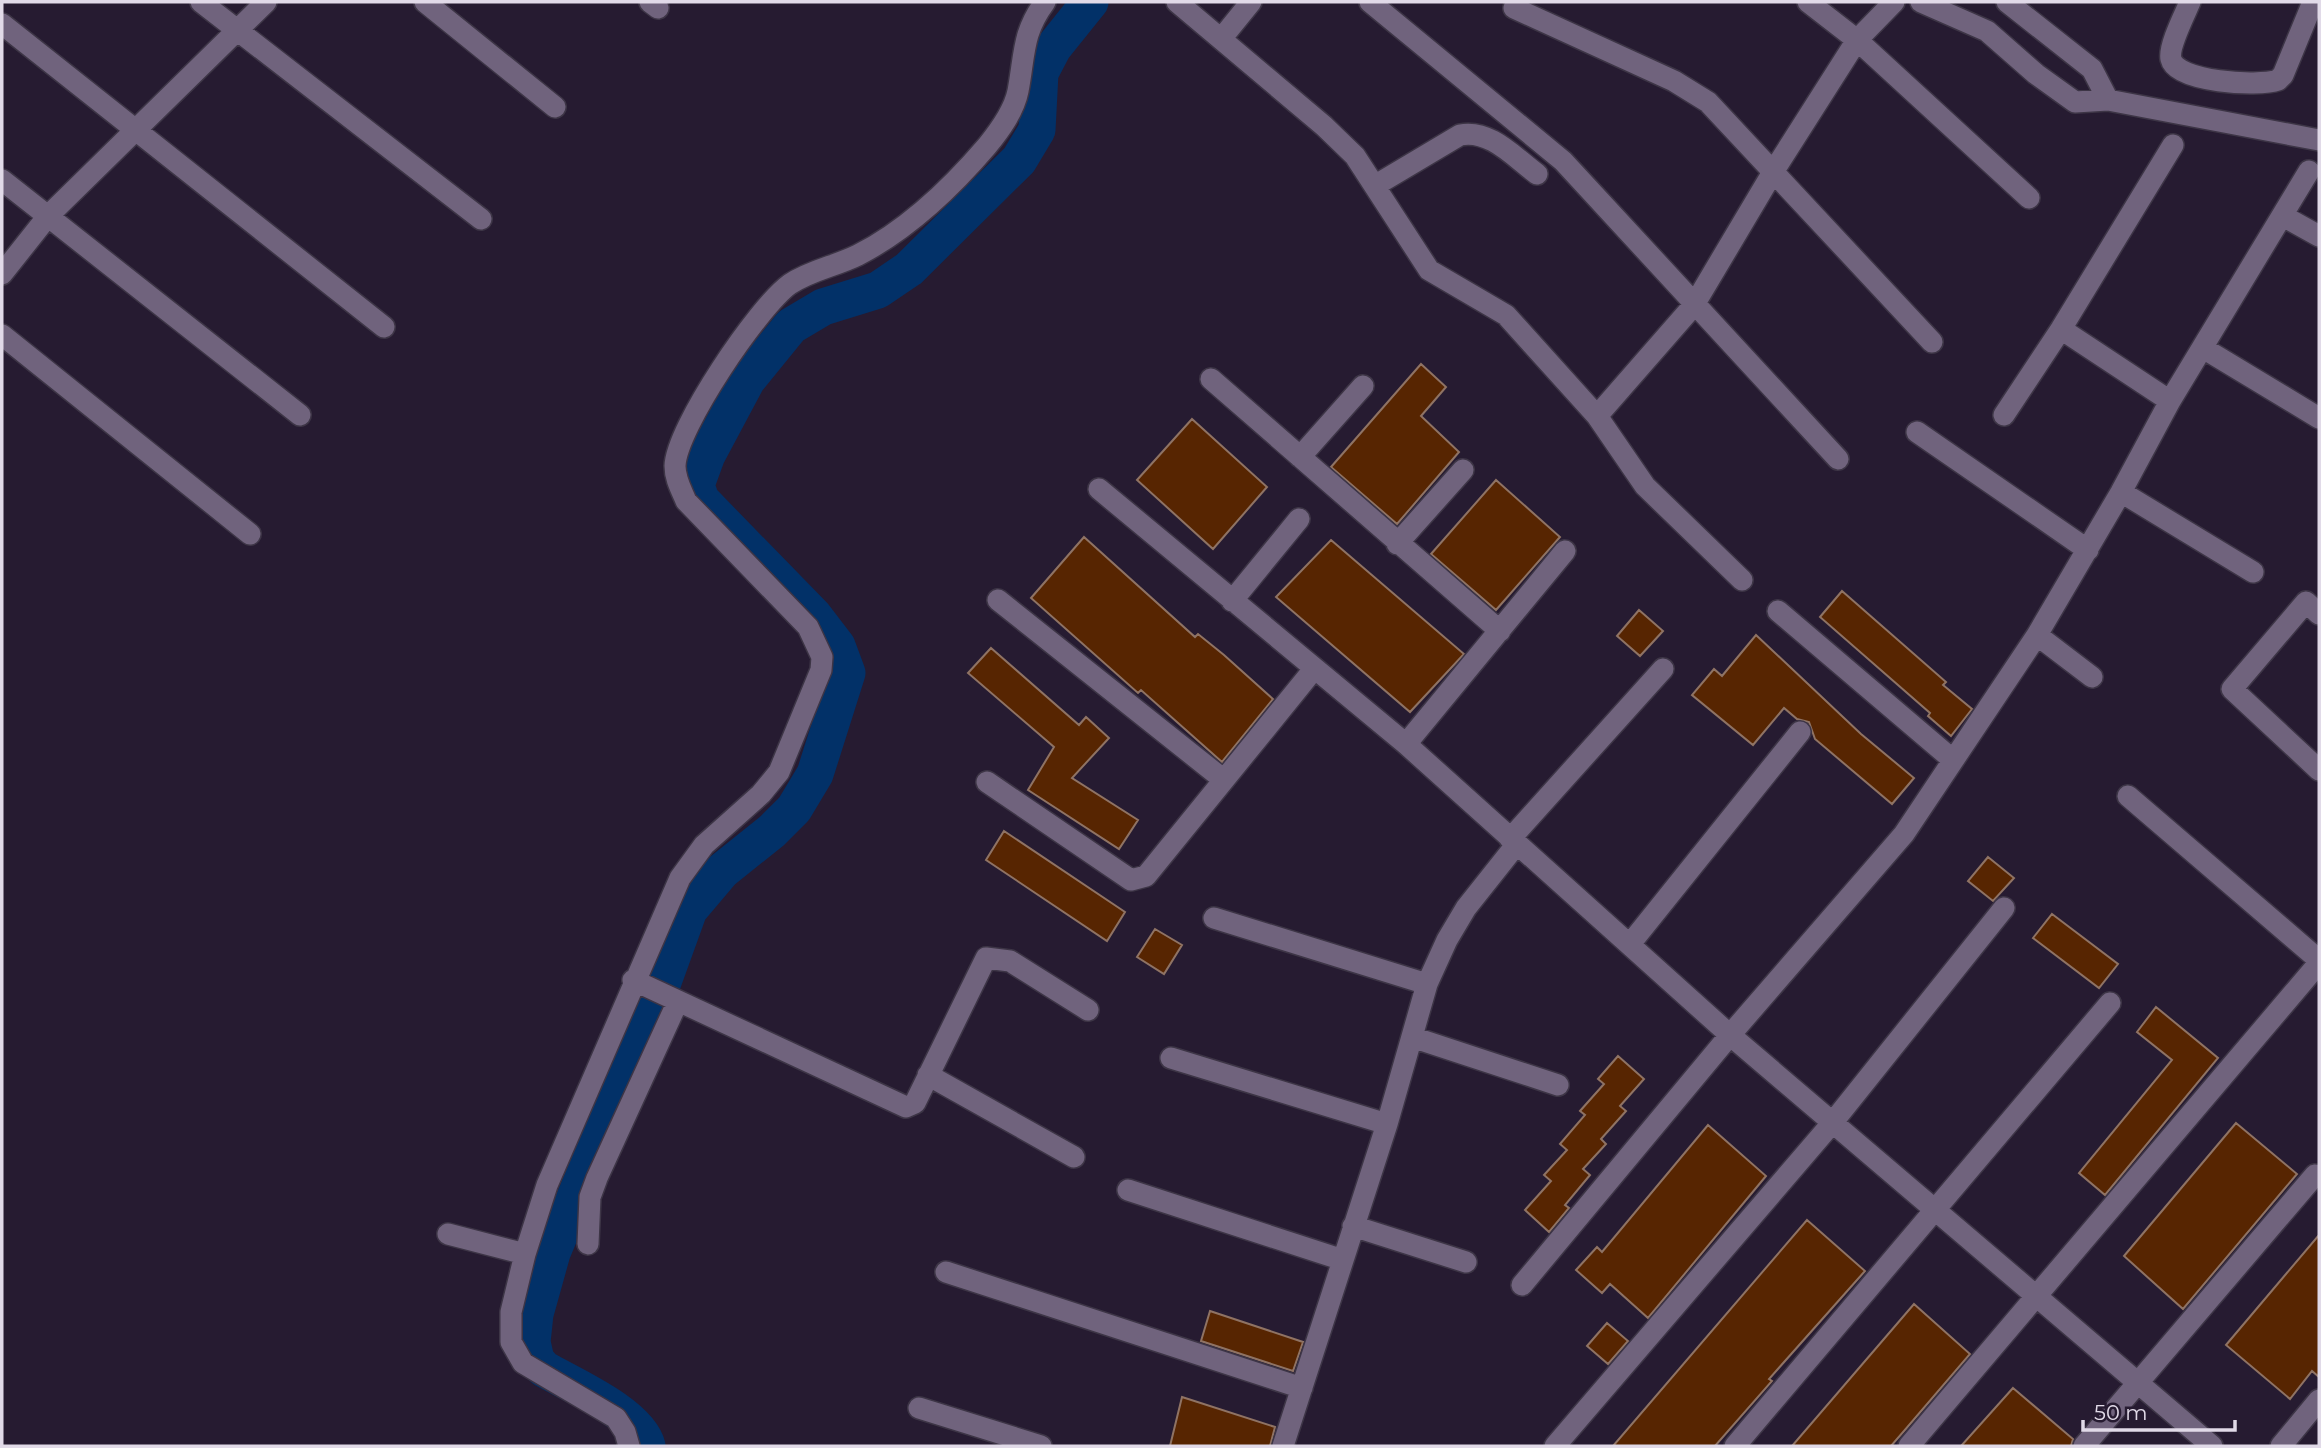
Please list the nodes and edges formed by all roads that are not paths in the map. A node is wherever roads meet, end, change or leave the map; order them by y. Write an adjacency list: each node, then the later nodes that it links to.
1 (201, 2): 16 (street)
2 (266, 2): 16 (street)
3 (425, 2): 21 (street)
4 (1045, 2): 84 (street)
5 (1177, 2): 17 (street)
6 (1251, 2): 17 (street)
7 (1370, 2): 37 (street)
8 (1808, 2): 18 (street)
9 (1894, 2): 18 (street)
10 (1921, 2): 20 (street)
11 (2007, 2): 20 (street)
12 (2190, 2): 19 (street)
13 (2313, 2): 19 (street)
14 (1514, 8): 27 (street)
15 (2, 24): 23 (street)
16 (241, 30): 23 (street); 34 (street)
17 (1222, 39): 30 (street)
18 (1857, 40): 27 (street); 31 (street)
19 (2223, 83): 22 (street)
20 (2108, 100): 22 (street)
21 (555, 107)
22 (2215, 120): 24 (street)
23 (138, 131): 32 (street); 38 (street)
24 (2319, 140)
25 (2173, 145): 39 (street)
26 (2309, 171): 33 (street)
27 (1773, 172): 37 (street); 41 (street)
28 (1537, 174): 30 (street)
29 (2, 180): 32 (street)
30 (1376, 185): 48 (street)
31 (2029, 198)
32 (48, 216): 36 (street); 46 (street)
33 (2283, 216): 35 (street); 42 (street)
34 (481, 219)
35 (2319, 236)
36 (2, 274)
37 (1694, 305): 48 (street); 52 (street)
38 (384, 327)
39 (2061, 329): 45 (street); 47 (street)
40 (2, 335): 57 (street)
41 (1932, 342)
42 (2203, 348): 45 (street); 49 (street)
43 (1211, 379): 51 (street)
44 (1363, 386): 51 (street)
45 (2170, 401): 55 (street)
46 (300, 415)
47 (2004, 415)
48 (1597, 416): 62 (street)
49 (2319, 418)
50 (1917, 432): 59 (street)
51 (1300, 457): 58 (street)
52 (1838, 459)
53 (1463, 470): 58 (street)
54 (1099, 489): 64 (street)
55 (2121, 492): 59 (street); 61 (street)
56 (1299, 519): 64 (street)
57 (250, 534)
58 (1397, 544): 67 (street)
59 (2088, 550): 68 (street)
60 (1565, 551): 67 (street)
61 (2253, 572)
62 (1742, 580)
63 (998, 600): 76 (street)
64 (1232, 601): 69 (street)
65 (1778, 611): 74 (street)
66 (2319, 614): 75 (street)
67 (1500, 631): 73 (street)
68 (2037, 635): 71 (street); 74 (street)
69 (1314, 669): 73 (street); 76 (street)
70 (1663, 669): 79 (street)
71 (2092, 677)
72 (1800, 732): 82 (street)
73 (1406, 744): 79 (street)
74 (1953, 760): 89 (street)
75 (2319, 770)
76 (1224, 779): 77 (street)
77 (988, 782)
78 (2128, 796): 83 (street)
79 (1513, 842): 82 (street); 85 (street)
80 (2004, 908): 94 (street)
81 (1214, 918): 85 (street)
82 (1630, 944): 89 (street)
83 (2319, 962): 108 (street)
84 (640, 983): 86 (street); 103 (street)
85 (1427, 984): 90 (street)
86 (676, 1000): 92 (street); 102 (street)
87 (2110, 1003): 99 (street)
88 (1088, 1010): 92 (street)
89 (1730, 1035): 94 (street); 107 (street)
90 (1412, 1037): 93 (street); 95 (street)
91 (1171, 1058): 95 (street)
92 (928, 1075): 96 (street)
93 (1558, 1085)
94 (1833, 1122): 99 (street); 116 (street)
95 (1387, 1124): 100 (street)
96 (1074, 1157)
97 (2315, 1175): 109 (street)
98 (1128, 1190): 104 (street)
99 (1935, 1210): 108 (street); 117 (street)
100 (1353, 1226): 104 (street); 105 (street)
101 (448, 1234): 103 (street)
102 (589, 1244)
103 (525, 1254): 113 (street)
104 (1343, 1260): 110 (street)
105 (1466, 1262)
106 (946, 1272): 110 (street)
107 (1522, 1285)
108 (2036, 1296): 109 (street); 118 (street)
109 (2138, 1383): 119 (street); 120 (street)
110 (1302, 1388): 115 (street)
111 (2319, 1400): 121 (street)
112 (919, 1408): 114 (street)
113 (629, 1446)
114 (1041, 1446)
115 (1283, 1446)
116 (1555, 1446)
117 (1735, 1446)
118 (1909, 1446)
119 (2084, 1446)
120 (2212, 1446)
121 (2281, 1446)

